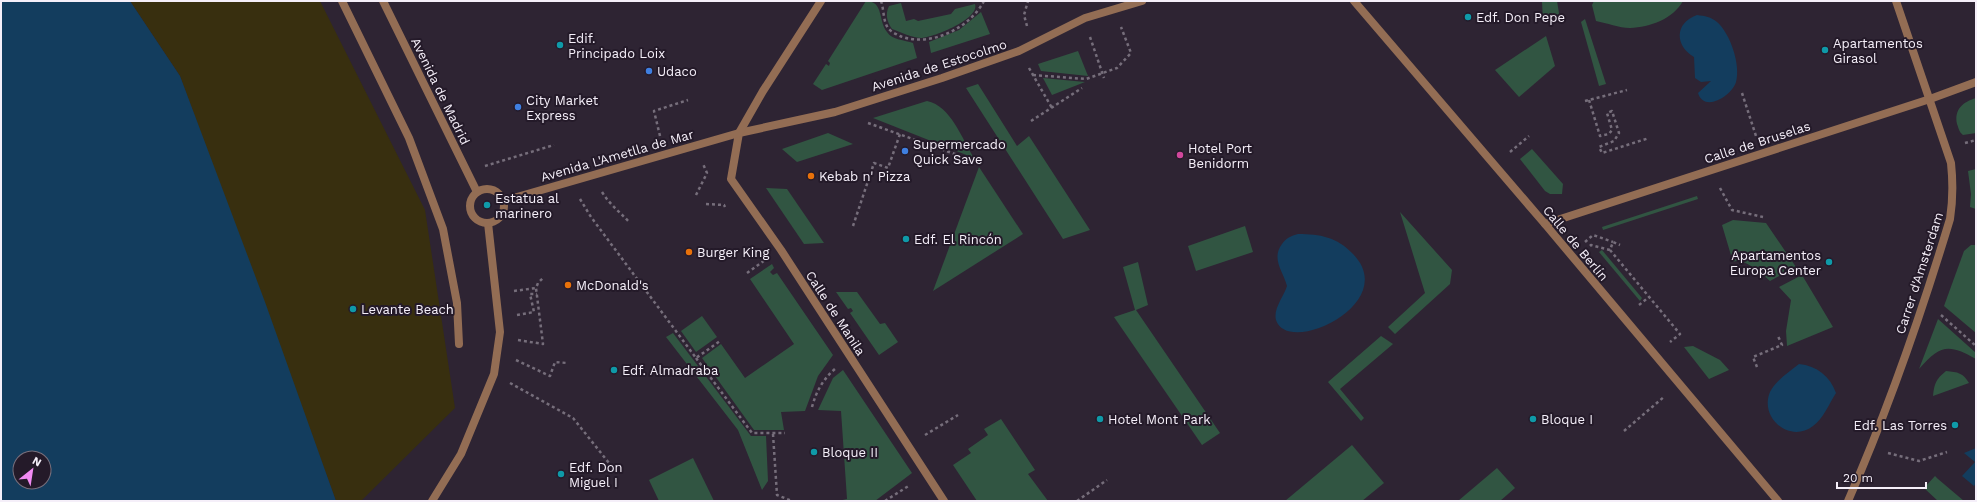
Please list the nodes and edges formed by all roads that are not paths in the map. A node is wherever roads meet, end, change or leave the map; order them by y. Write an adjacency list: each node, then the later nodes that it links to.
1 (342, 1): 14 (street)
2 (383, 1): 10 (street, Avenida de Madrid)
3 (821, 1): 9 (street, Calle de Manila)
4 (1142, 1): 9 (street, Avenida de Estocolmo)
5 (1354, 1): 13 (street, Calle de Berlín)
6 (1896, 1): 8 (street, Carrer d'Amsterdam)
7 (1976, 82): 8 (street, Calle de Bruselas)
8 (1930, 99): 13 (street, Calle de Bruselas); 18 (street, Carrer d'Amsterdam)
9 (739, 133): 11 (street, Avenida L'Ametlla de Mar); 16 (street, Calle de Manila)
10 (478, 192): 11 (street); 12 (street)
11 (503, 201): 12 (street)
12 (488, 223): 15 (street)
13 (1545, 224): 17 (street, Calle de Berlín)
14 (459, 344)
15 (432, 501)
16 (944, 501)
17 (1778, 501)
18 (1848, 501)

